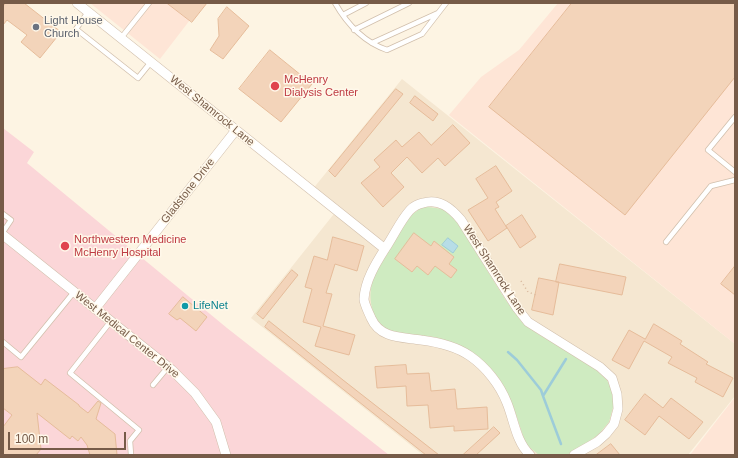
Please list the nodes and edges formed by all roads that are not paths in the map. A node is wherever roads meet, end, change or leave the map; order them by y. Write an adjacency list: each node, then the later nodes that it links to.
1 (149, 3): 10 (lane)
2 (335, 3): 8 (lane)
3 (366, 3): 8 (lane)
4 (409, 3): 9 (lane)
5 (446, 3): 7 (lane)
6 (83, 6): 10 (street, West Shamrock Lane); 12 (lane)
7 (438, 13): 11 (lane); 11 (lane)
8 (343, 15): 9 (lane)
9 (354, 30): 11 (lane)
10 (121, 38): 12 (street, West Shamrock Lane)
11 (372, 43)
12 (151, 62): 14 (street, West Shamrock Lane)
13 (735, 117): 15 (lane)
14 (236, 130): 21 (street, West Shamrock Lane); 23 (street, Gladstone Drive)
15 (735, 172)
16 (735, 180): 20 (lane)
17 (3, 214): 18 (lane)
18 (3, 232)
19 (3, 235): 22 (street, West Medical Center Drive)
20 (666, 242)
21 (385, 249): 30 (street, West Shamrock Lane); 31 (street, West Shamrock Lane)
22 (74, 292): 23 (street, West Medical Center Drive); 25 (lane)
23 (96, 309): 24 (street, West Medical Center Drive)
24 (111, 321): 26 (street, West Medical Center Drive); 28 (lane)
25 (3, 342)
26 (168, 367): 27 (lane); 29 (street, West Medical Center Drive)
27 (153, 385)
28 (131, 455)
29 (226, 455)
30 (530, 455)
31 (574, 455)

